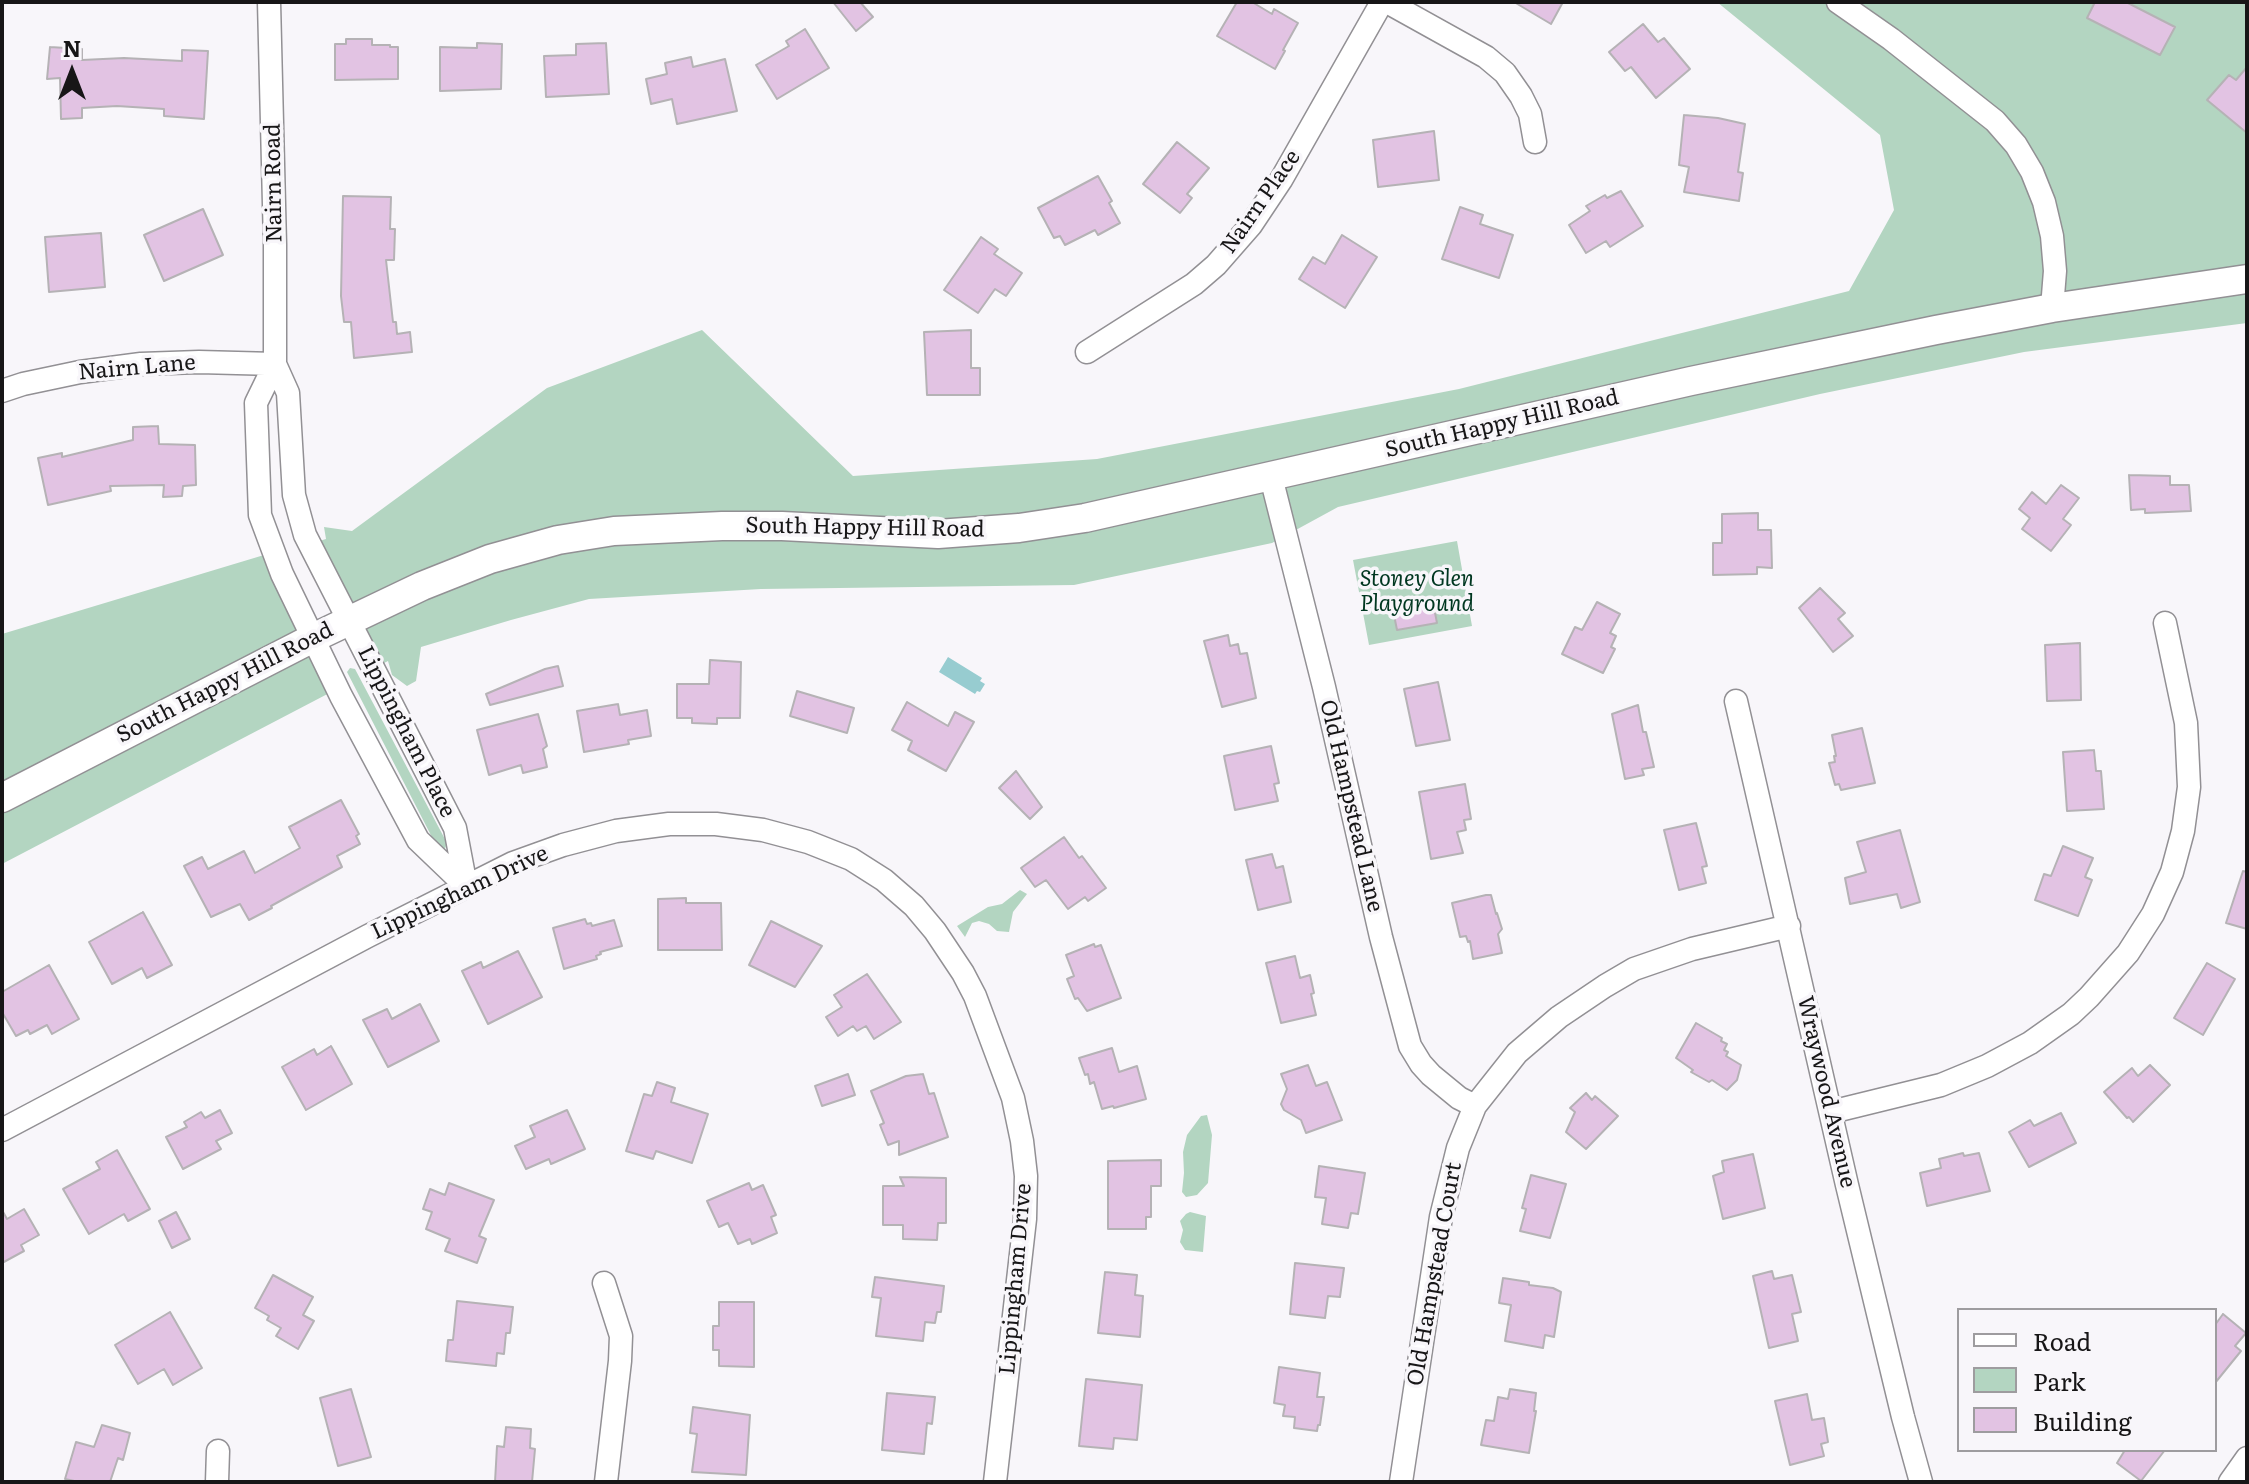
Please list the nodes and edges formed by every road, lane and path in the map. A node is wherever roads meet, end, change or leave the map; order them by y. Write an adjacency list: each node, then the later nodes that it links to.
1 (269, 2): 8 (street, Nairn Road)
2 (1384, 2): 4 (street); 7 (street, Nairn Place)
3 (1838, 2): 6 (street)
4 (1535, 142)
5 (2247, 279): 6 (street, South Happy Hill Road)
6 (2052, 308): 10 (street, South Happy Hill Road)
7 (1087, 352)
8 (275, 364): 9 (street, Nairn Lane); 11 (street, Nairn Road); 13 (street, Nairn Road)
9 (2, 391)
10 (1271, 477): 11 (street, South Happy Hill Road); 18 (street, Old Hampstead Lane)
11 (348, 621): 13 (street, South Happy Hill Road); 16 (street, Lippingham Place)
12 (2165, 623): 19 (street)
13 (313, 638): 15 (street, South Happy Hill Road); 16 (street, Lippingham Place)
14 (1736, 701): 17 (street, Wraywood Avenue)
15 (2, 798)
16 (466, 886): 20 (street, Lippingham Drive); 26 (street, Lippingham Drive)
17 (1789, 926): 18 (street, Old Hampstead Court); 19 (street, Wraywood Avenue)
18 (1475, 1106): 27 (street, Old Hampstead Court)
19 (1831, 1112): 28 (street, Wraywood Avenue)
20 (2, 1130)
21 (604, 1283): 25 (street)
22 (218, 1451): 24 (street)
23 (2247, 1458): 29 (street)
24 (217, 1482)
25 (606, 1482)
26 (995, 1482)
27 (1401, 1482)
28 (1921, 1482)
29 (2230, 1482)

